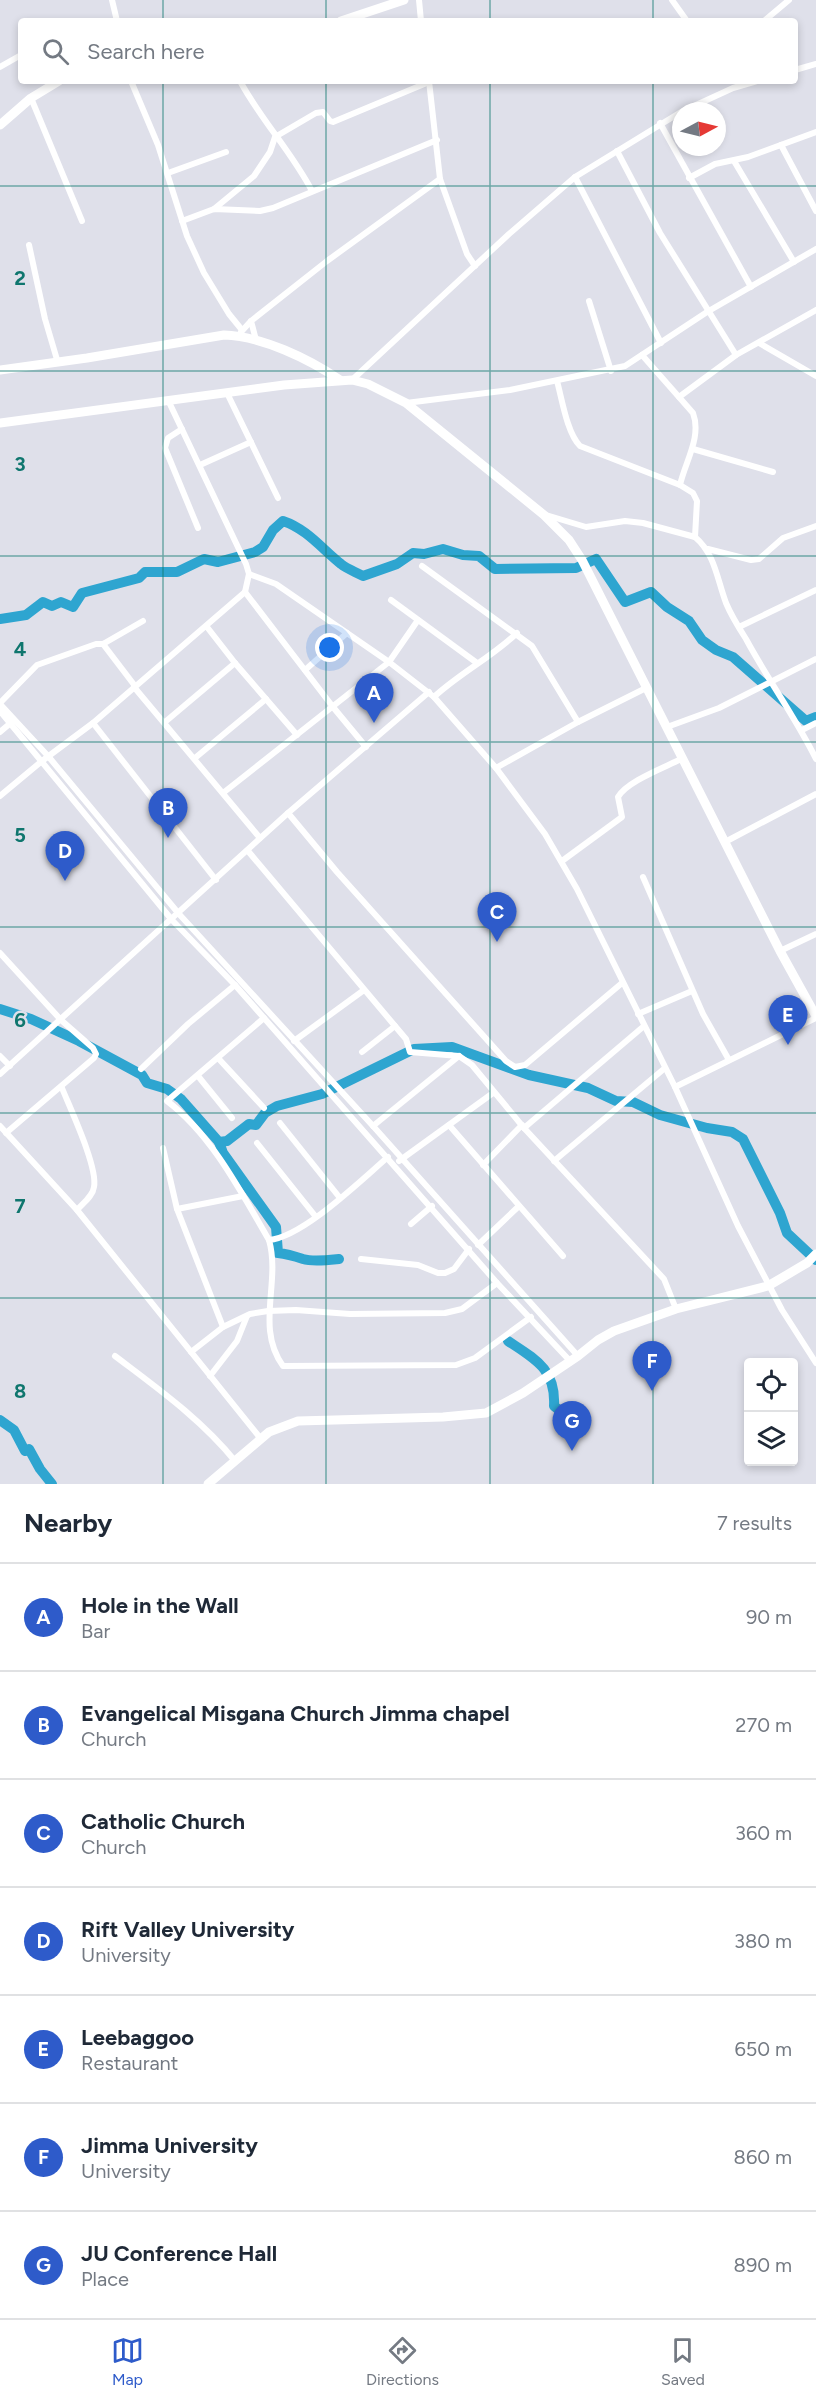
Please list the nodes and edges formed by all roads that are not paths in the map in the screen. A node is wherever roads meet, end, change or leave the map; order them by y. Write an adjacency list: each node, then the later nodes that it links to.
1 (112, 0): 7 (street)
2 (404, 0): 6 (street)
3 (419, 0): 9 (street)
4 (672, 0): 10 (street)
5 (789, 0): 11 (street)
6 (385, 3): 8 (street)
7 (116, 18)
8 (348, 18)
9 (421, 18)
10 (685, 18)
11 (768, 18)
12 (18, 57): 14 (street)
13 (816, 64): 15 (street)
14 (0, 67)
15 (798, 69)
16 (52, 84): 22 (street)
17 (132, 84): 34 (street)
18 (242, 84): 28 (street)
19 (422, 84): 28 (street)
20 (429, 84): 29 (street)
21 (735, 84): 23 (street)
22 (31, 98): 26 (street); 41 (street)
23 (700, 102)
24 (672, 116): 25 (street)
25 (660, 123): 31 (street); 36 (street)
26 (0, 125)
27 (816, 132): 30 (street)
28 (275, 137): 38 (street); 39 (street)
29 (437, 140): 37 (street); 38 (street)
30 (781, 145): 33 (street); 40 (street)
31 (617, 151): 35 (street); 50 (street)
32 (226, 152): 34 (street)
33 (734, 161): 36 (street); 45 (street)
34 (168, 173): 42 (street)
35 (575, 177): 46 (street); 54 (street)
36 (689, 178): 47 (street)
37 (440, 179): 46 (street); 51 (street)
38 (312, 191): 39 (street)
39 (214, 209): 42 (street)
40 (816, 211)
41 (82, 221)
42 (182, 221): 52 (street)
43 (29, 244): 58 (street)
44 (816, 249): 45 (street)
45 (794, 262): 47 (street)
46 (475, 266): 63 (street)
47 (751, 287): 50 (street)
48 (589, 301): 60 (street)
49 (816, 310): 55 (street)
50 (707, 312): 54 (street); 57 (street)
51 (251, 321): 52 (street); 53 (street)
52 (241, 333): 53 (street); 58 (street)
53 (256, 340): 62 (street)
54 (661, 343): 56 (street)
55 (759, 343): 57 (street); 61 (street)
56 (642, 355): 60 (street); 66 (street)
57 (736, 355): 66 (street)
58 (58, 363): 59 (street)
59 (0, 370)
60 (611, 370): 64 (street)
61 (816, 376)
62 (340, 380): 63 (street); 65 (street)
63 (352, 380): 68 (street)
64 (557, 381): 68 (street); 75 (street)
65 (227, 393): 67 (street); 71 (street)
66 (679, 397): 72 (street)
67 (168, 400): 69 (street); 70 (street)
68 (406, 403): 77 (street)
69 (0, 423)
70 (182, 429): 73 (street); 79 (street)
71 (251, 442): 73 (street); 76 (street)
72 (693, 449): 74 (street); 75 (street)
73 (200, 465): 83 (street)
74 (773, 472)
75 (680, 485): 80 (street)
76 (278, 498)
77 (544, 515): 80 (street); 101 (street)
78 (816, 526): 81 (street)
79 (198, 528)
80 (695, 537): 81 (street)
81 (708, 549): 90 (street)
82 (422, 566): 92 (street)
83 (249, 574): 85 (street); 91 (street)
84 (816, 590): 90 (street)
85 (245, 592): 89 (street); 98 (street)
86 (391, 600): 87 (street)
87 (418, 620): 95 (street); 97 (street)
88 (143, 621): 93 (street)
89 (207, 627): 96 (street); 100 (street)
90 (739, 627): 99 (street)
91 (346, 633): 95 (street); 98 (street)
92 (517, 633): 97 (street); 109 (street)
93 (103, 644): 100 (street); 104 (street)
94 (816, 659): 99 (street)
95 (389, 662): 102 (street); 105 (street)
96 (235, 663): 103 (street); 108 (street)
97 (477, 663): 102 (street)
98 (305, 670): 105 (street)
99 (769, 682): 112 (street); 113 (street)
100 (135, 686): 108 (street); 110 (street)
101 (646, 688): 109 (street); 112 (street)
102 (432, 695): 116 (street); 121 (street)
103 (266, 699): 115 (street); 117 (street)
104 (0, 703): 107 (street)
105 (333, 707): 115 (street); 116 (street)
106 (0, 711): 107 (street)
107 (12, 722): 114 (street); 118 (street)
108 (165, 722): 117 (street)
109 (578, 722): 121 (street)
110 (93, 723): 118 (street); 131 (street)
111 (816, 723): 113 (street)
112 (667, 727): 119 (street)
113 (802, 730): 120 (street)
114 (0, 732)
115 (297, 735): 122 (street)
116 (366, 747): 125 (street)
117 (195, 758): 122 (street)
118 (45, 759): 124 (street); 132 (street); 133 (street)
119 (683, 759): 127 (street); 129 (street)
120 (816, 759)
121 (496, 768): 129 (street)
122 (223, 793): 126 (street)
123 (816, 794): 127 (street)
124 (0, 796)
125 (288, 813): 126 (street); 137 (street)
126 (260, 838): 128 (street)
127 (725, 842): 135 (street)
128 (248, 851): 131 (street); 139 (street)
129 (562, 861): 137 (street)
130 (643, 877): 140 (street)
131 (216, 880): 132 (street)
132 (179, 914): 133 (street); 147 (street)
133 (172, 920): 138 (street); 144 (street)
134 (816, 934): 135 (street)
135 (780, 951): 142 (street)
136 (0, 953): 144 (street)
137 (622, 983): 141 (street)
138 (235, 985): 143 (street); 156 (street)
139 (364, 990): 145 (street); 147 (street)
140 (692, 990): 141 (street); 153 (street)
141 (638, 1014): 146 (street)
142 (816, 1017): 153 (street)
143 (264, 1018): 148 (street); 152 (street)
144 (61, 1020): 154 (street); 160 (street)
145 (395, 1026): 149 (street); 151 (street)
146 (644, 1026): 155 (street); 168 (street)
147 (295, 1040): 148 (street); 167 (street)
148 (289, 1046): 172 (street)
149 (362, 1052)
150 (0, 1056): 154 (street)
151 (459, 1056): 161 (street); 167 (street)
152 (218, 1058): 158 (street); 162 (street)
153 (729, 1060): 159 (street)
154 (10, 1066): 157 (street)
155 (665, 1068): 159 (street); 174 (street)
156 (141, 1070)
157 (0, 1074)
158 (198, 1076): 163 (street); 177 (street)
159 (675, 1087): 192 (street)
160 (62, 1088): 169 (street); 182 (street)
161 (493, 1093): 165 (street); 168 (street)
162 (264, 1108)
163 (232, 1118)
164 (280, 1123): 178 (street)
165 (448, 1125): 173 (street); 175 (street)
166 (0, 1126): 169 (street)
167 (373, 1126): 173 (street)
168 (523, 1126): 174 (street); 175 (street)
169 (6, 1133): 182 (street)
170 (257, 1143): 183 (street)
171 (163, 1148): 181 (street)
172 (388, 1157): 176 (street); 178 (street)
173 (401, 1160): 176 (street); 186 (street)
174 (554, 1161): 193 (street)
175 (483, 1165): 180 (street)
176 (395, 1166): 179 (street)
177 (243, 1196): 181 (street); 185 (street)
178 (340, 1198): 183 (street)
179 (432, 1206): 184 (street); 187 (street)
180 (519, 1206): 186 (street); 189 (street)
181 (177, 1209): 197 (street)
182 (77, 1210): 198 (street)
183 (316, 1217): 185 (street)
184 (411, 1224)
185 (269, 1240): 194 (street)
186 (478, 1245): 200 (street)
187 (469, 1249): 190 (street); 191 (street)
188 (816, 1254): 192 (street)
189 (563, 1256)
190 (361, 1259)
191 (497, 1283): 194 (street); 196 (street)
192 (768, 1286): 193 (street); 201 (street)
193 (676, 1309): 200 (street)
194 (268, 1311): 195 (street); 196 (street)
195 (248, 1316): 197 (street); 202 (street)
196 (531, 1317): 200 (street)
197 (223, 1327): 198 (street)
198 (190, 1352): 202 (street)
199 (115, 1356): 204 (street)
200 (572, 1360): 203 (street)
201 (816, 1363)
202 (210, 1376): 203 (street)
203 (261, 1438): 204 (street)
204 (235, 1461): 205 (street)
205 (208, 1484)

